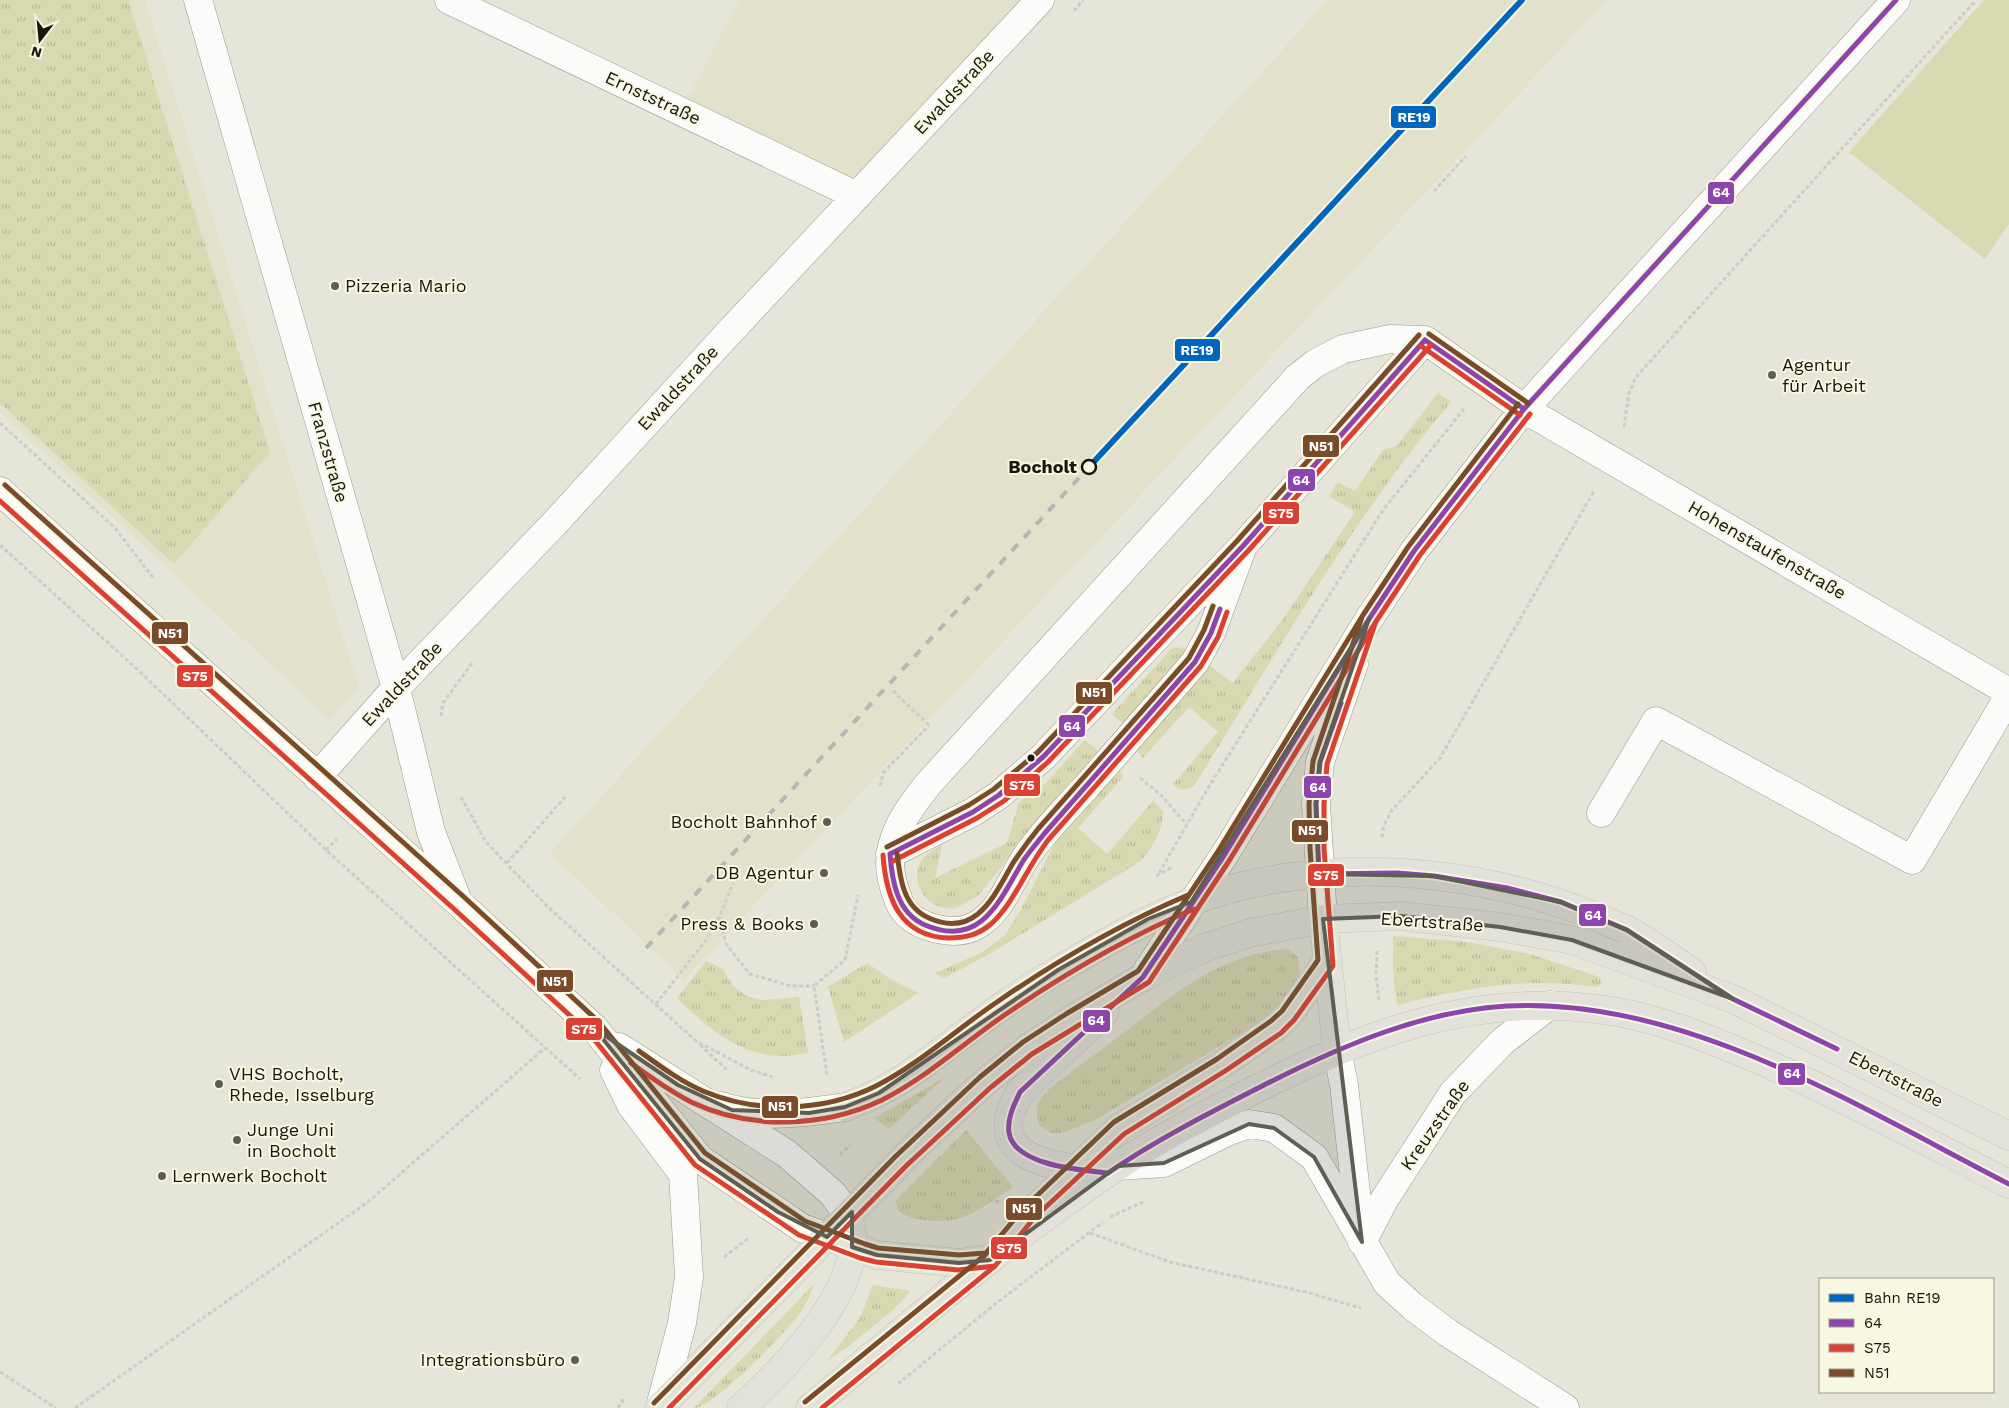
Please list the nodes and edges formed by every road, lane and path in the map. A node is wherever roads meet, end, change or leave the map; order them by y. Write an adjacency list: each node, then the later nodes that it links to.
1 (198, 0): 20 (street, Franzstraße)
2 (449, 0): 6 (street, Ernststraße)
3 (1040, 0): 9 (street, Ewaldstraße)
4 (1896, 0): 12 (street)
5 (1976, 0): 14 (path)
6 (480, 7): 9 (street, Ernststraße)
7 (1466, 156): 8 (path)
8 (1434, 191)
9 (857, 196): 20 (street, Ewaldstraße)
10 (1425, 340): 11 (street, Hohenstaufenstraße); 17 (street); 29 (street)
11 (1486, 382): 12 (street, Hohenstaufenstraße); 32 (path)
12 (1524, 408): 14 (street, Hohenstaufenstraße); 19 (street)
13 (0, 424): 18 (path)
14 (1612, 460): 22 (street, Hohenstaufenstraße); 31 (path)
15 (0, 491): 25 (street)
16 (0, 545): 48 (path)
17 (1243, 546): 29 (street); 29 (street)
18 (155, 580)
19 (1369, 619): 33 (street); 35 (street)
20 (396, 688): 25 (street, Ewaldstraße); 36 (street, Franzstraße)
21 (893, 691): 24 (path)
22 (2009, 692)
23 (2009, 696): 28 (street)
24 (922, 719)
25 (317, 778): 36 (street)
26 (457, 791): 30 (path)
27 (565, 797): 30 (path)
28 (1601, 813)
29 (890, 854)
30 (507, 863): 44 (path)
31 (1380, 873): 33 (main road); 43 (main road)
32 (1158, 874)
33 (1319, 874): 35 (main road); 39 (street)
34 (733, 883): 37 (path)
35 (1190, 902): 41 (street); 55 (main road)
36 (459, 903): 46 (street)
37 (720, 916): 42 (path); 44 (path)
38 (1378, 917): 39 (main road, Ebertstraße); 43 (main road, Ebertstraße); 47 (path)
39 (1323, 919): 40 (main road); 41 (main road, Ebertstraße)
40 (1326, 962): 49 (main road); 57 (main road)
41 (1143, 977): 57 (main road); 60 (main road, Ebertstraße)
42 (814, 986)
43 (1733, 999): 56 (main road, Ebertstraße)
44 (656, 1004): 52 (path)
45 (1550, 1005): 47 (main road); 59 (main road); 62 (street, Kreuzstraße)
46 (594, 1028): 54 (street); 61 (street); 70 (street)
47 (1384, 1033): 49 (main road)
48 (545, 1048): 53 (path); 69 (path)
49 (1337, 1050): 58 (main road); 62 (street)
50 (817, 1074): 51 (path)
51 (827, 1074)
52 (778, 1078)
53 (583, 1082)
54 (701, 1099): 55 (street); 60 (street)
55 (845, 1107)
56 (2009, 1136)
57 (1076, 1169): 58 (main road); 64 (main road)
58 (1113, 1169): 62 (street); 64 (main road)
59 (2009, 1184)
60 (848, 1216): 61 (main road, Ebertstraße); 63 (main road)
61 (826, 1237): 63 (main road); 70 (main road, Ebertstraße)
62 (1362, 1242): 73 (street)
63 (852, 1247): 64 (main road); 71 (main road)
64 (990, 1260): 72 (main road)
65 (1362, 1308): 67 (path)
66 (0, 1372): 68 (path)
67 (891, 1390)
68 (56, 1408)
69 (75, 1408)
70 (659, 1408)
71 (741, 1408)
72 (810, 1408)
73 (1565, 1408)

